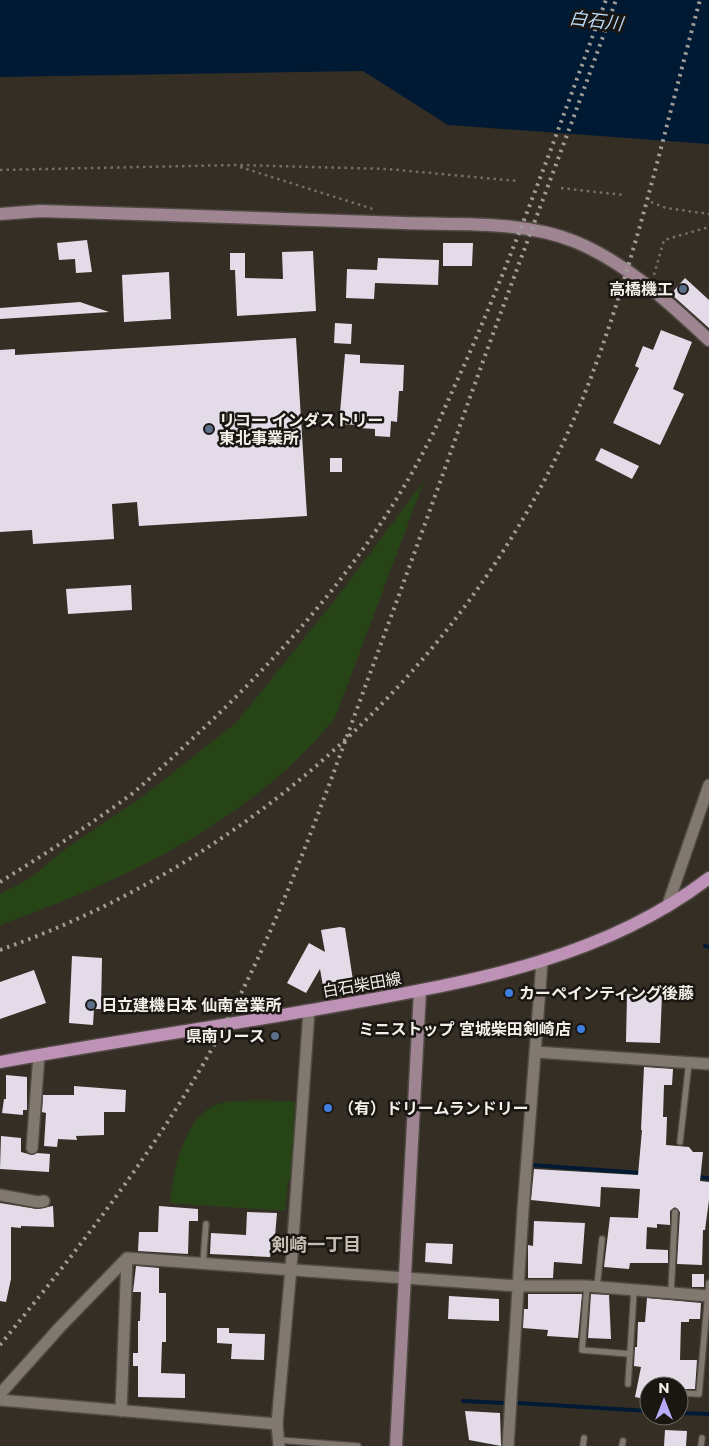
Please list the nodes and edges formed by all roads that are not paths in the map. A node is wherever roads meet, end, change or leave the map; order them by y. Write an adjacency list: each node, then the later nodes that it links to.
1 (0, 214): 2 (street)
2 (709, 340)
3 (709, 785): 5 (street)
4 (709, 878): 5 (main road, 白石柴田線)
5 (666, 907): 6 (main road, 白石柴田線)
6 (542, 962): 7 (main road, 白石柴田線); 9 (street)
7 (420, 990): 8 (main road, 白石柴田線); 24 (street)
8 (309, 1011): 10 (main road, 白石柴田線); 23 (street)
9 (536, 1052): 12 (street); 26 (street)
10 (39, 1055): 11 (main road, 白石柴田線); 15 (street)
11 (0, 1062)
12 (689, 1062): 13 (street); 14 (lane)
13 (709, 1064)
14 (680, 1142)
15 (32, 1148)
16 (0, 1195): 17 (street)
17 (44, 1201)
18 (675, 1212): 29 (lane)
19 (206, 1224): 22 (lane)
20 (602, 1240): 27 (lane)
21 (127, 1258): 22 (street); 33 (street); 36 (street)
22 (203, 1264): 23 (street)
23 (292, 1268): 24 (street); 37 (street)
24 (405, 1277): 26 (street); 42 (street)
25 (709, 1283): 30 (lane)
26 (517, 1286): 27 (street); 43 (street)
27 (592, 1286): 28 (street); 31 (lane)
28 (634, 1290): 29 (street); 31 (lane)
29 (671, 1293): 30 (street)
30 (709, 1296): 34 (lane)
31 (630, 1354): 32 (lane)
32 (628, 1384)
33 (0, 1394)
34 (689, 1394)
35 (0, 1400): 36 (street)
36 (121, 1412): 37 (street)
37 (278, 1424): 40 (street)
38 (584, 1438): 44 (lane)
39 (702, 1438): 45 (lane)
40 (279, 1443): 41 (lane)
41 (358, 1446)
42 (396, 1446)
43 (508, 1446)
44 (583, 1446)
45 (701, 1446)

